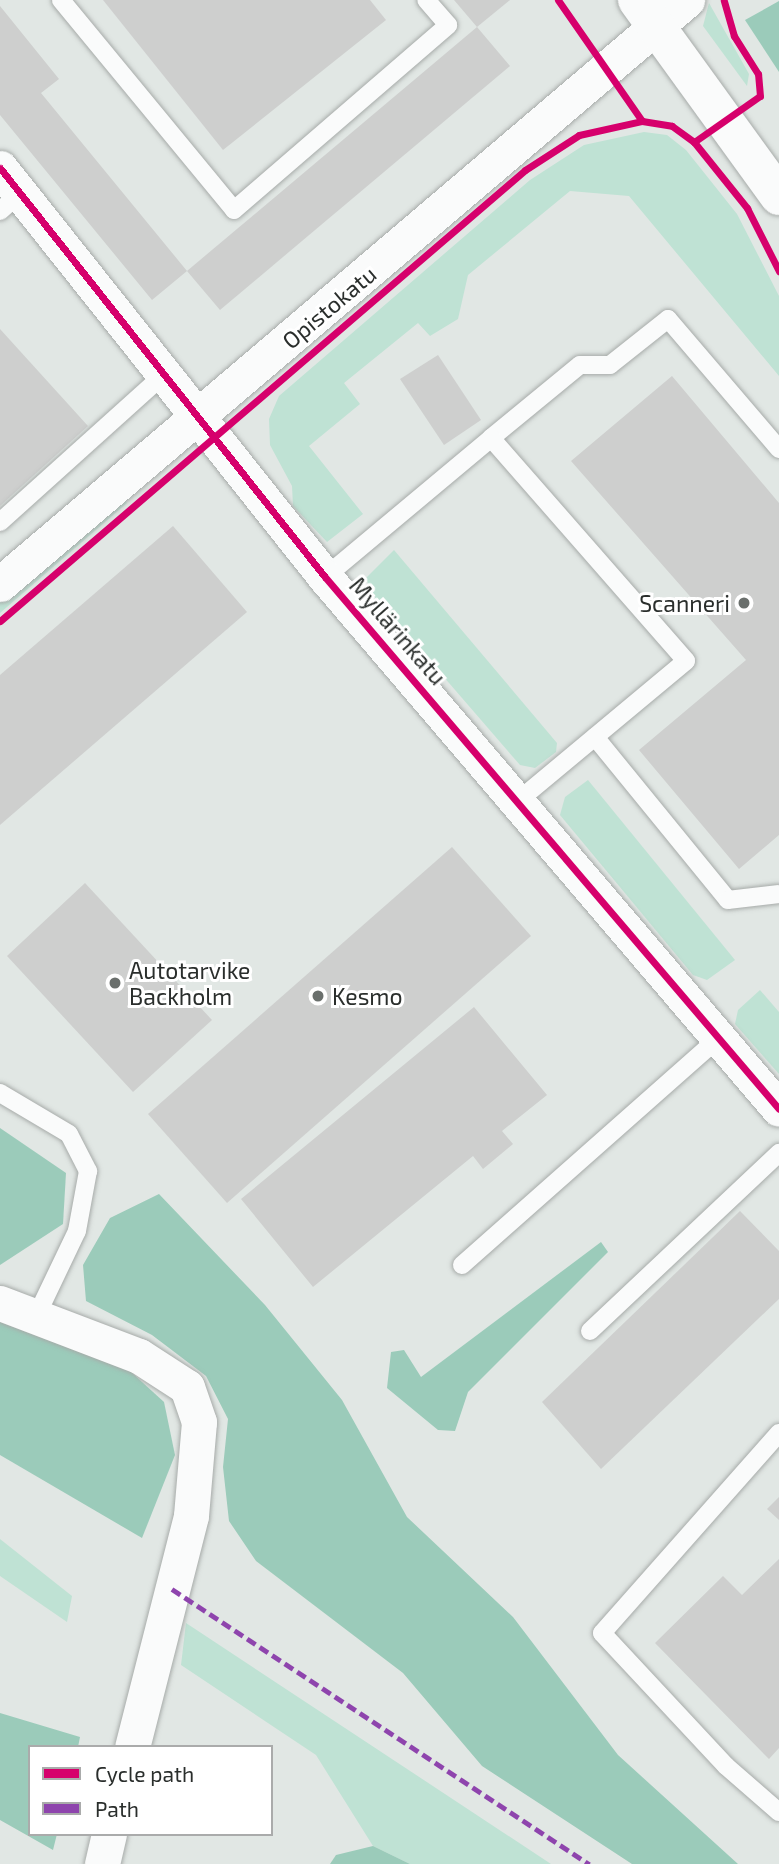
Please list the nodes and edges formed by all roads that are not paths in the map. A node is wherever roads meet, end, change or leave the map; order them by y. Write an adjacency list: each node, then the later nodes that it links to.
1 (61, 0): 2 (lane)
2 (426, 0)
3 (687, 0): 4 (street, Opistokatu)
4 (647, 14): 6 (main road); 8 (street, Opistokatu)
5 (7, 190): 7 (street, Myllärinkatu)
6 (779, 195)
7 (162, 376): 8 (street, Myllärinkatu); 11 (lane)
8 (197, 417): 12 (street, Myllärinkatu); 13 (street, Opistokatu)
9 (491, 438): 10 (lane); 12 (lane); 14 (lane)
10 (779, 449)
11 (0, 522)
12 (325, 577): 15 (street, Myllärinkatu)
13 (0, 584)
14 (595, 737): 15 (lane); 16 (lane)
15 (517, 801): 17 (street, Myllärinkatu)
16 (779, 894)
17 (719, 1038): 19 (street, Myllärinkatu); 21 (lane)
18 (0, 1093): 23 (lane)
19 (779, 1109)
20 (779, 1153): 24 (lane)
21 (462, 1265)
22 (0, 1303): 23 (street)
23 (36, 1317): 26 (street)
24 (590, 1331)
25 (779, 1433): 27 (lane)
26 (133, 1745)
27 (779, 1812)
28 (109, 1836): 29 (street)
29 (102, 1864)

